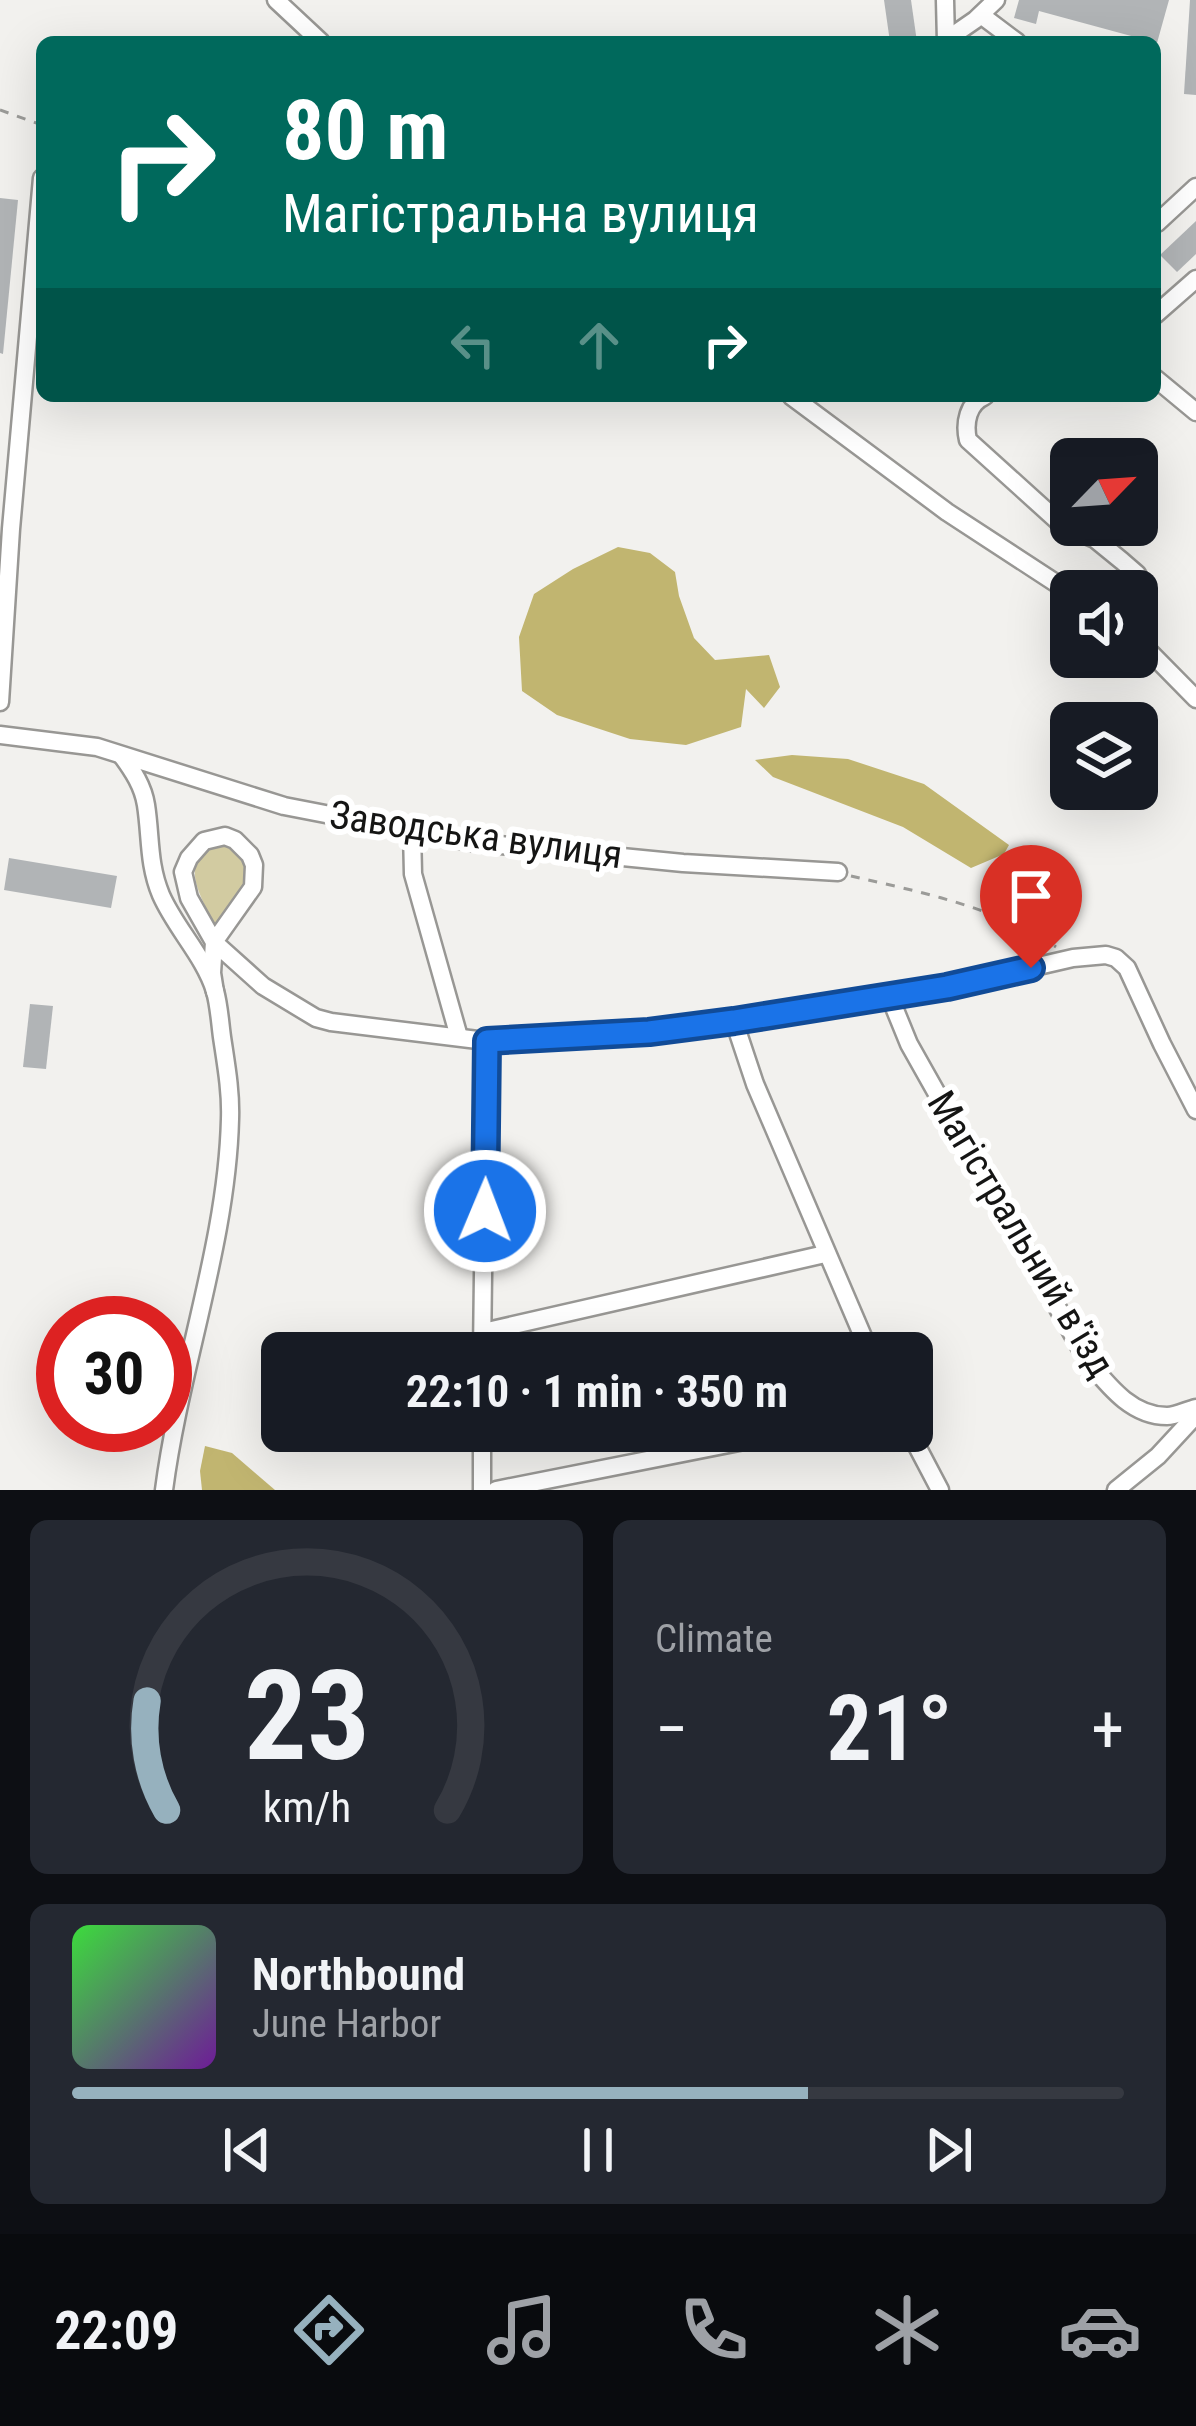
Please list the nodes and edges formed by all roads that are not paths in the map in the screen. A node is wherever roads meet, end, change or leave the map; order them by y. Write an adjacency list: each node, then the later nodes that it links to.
1 (276, 0): 5 (street)
2 (944, 0): 6 (street)
3 (996, 0): 4 (street)
4 (981, 15): 7 (street); 8 (street)
5 (315, 36)
6 (946, 36)
7 (953, 36)
8 (1009, 36)
9 (1196, 187): 10 (street)
10 (1161, 219)
11 (36, 244): 20 (street)
12 (1196, 279): 13 (street)
13 (1161, 311)
14 (1161, 383): 17 (street)
15 (799, 402): 19 (street)
16 (975, 402): 18 (street)
17 (1196, 412)
18 (1132, 570)
19 (1050, 578)
20 (2, 639): 23 (street)
21 (1158, 660): 22 (street)
22 (1196, 699)
23 (0, 702)
24 (0, 735): 25 (street, Заводська вулиця)
25 (122, 755): 26 (street, Заводська вулиця); 29 (street)
26 (412, 831): 27 (street, Заводська вулиця); 32 (street)
27 (838, 872)
28 (214, 942): 28 (street); 29 (street); 32 (street)
29 (215, 992): 42 (street)
30 (889, 995): 31 (street); 34 (street); 38 (street, Магістральний в'їзд)
31 (734, 1021): 33 (street); 35 (street)
32 (459, 1037): 33 (street)
33 (487, 1041): 36 (street)
34 (1196, 1109)
35 (825, 1254): 36 (street); 37 (street)
36 (482, 1332)
37 (860, 1332)
38 (1196, 1411): 46 (street)
39 (482, 1452): 43 (street)
40 (688, 1452): 44 (street)
41 (920, 1452): 45 (street)
42 (164, 1490)
43 (482, 1490)
44 (496, 1490)
45 (940, 1490)
46 (1116, 1490)

